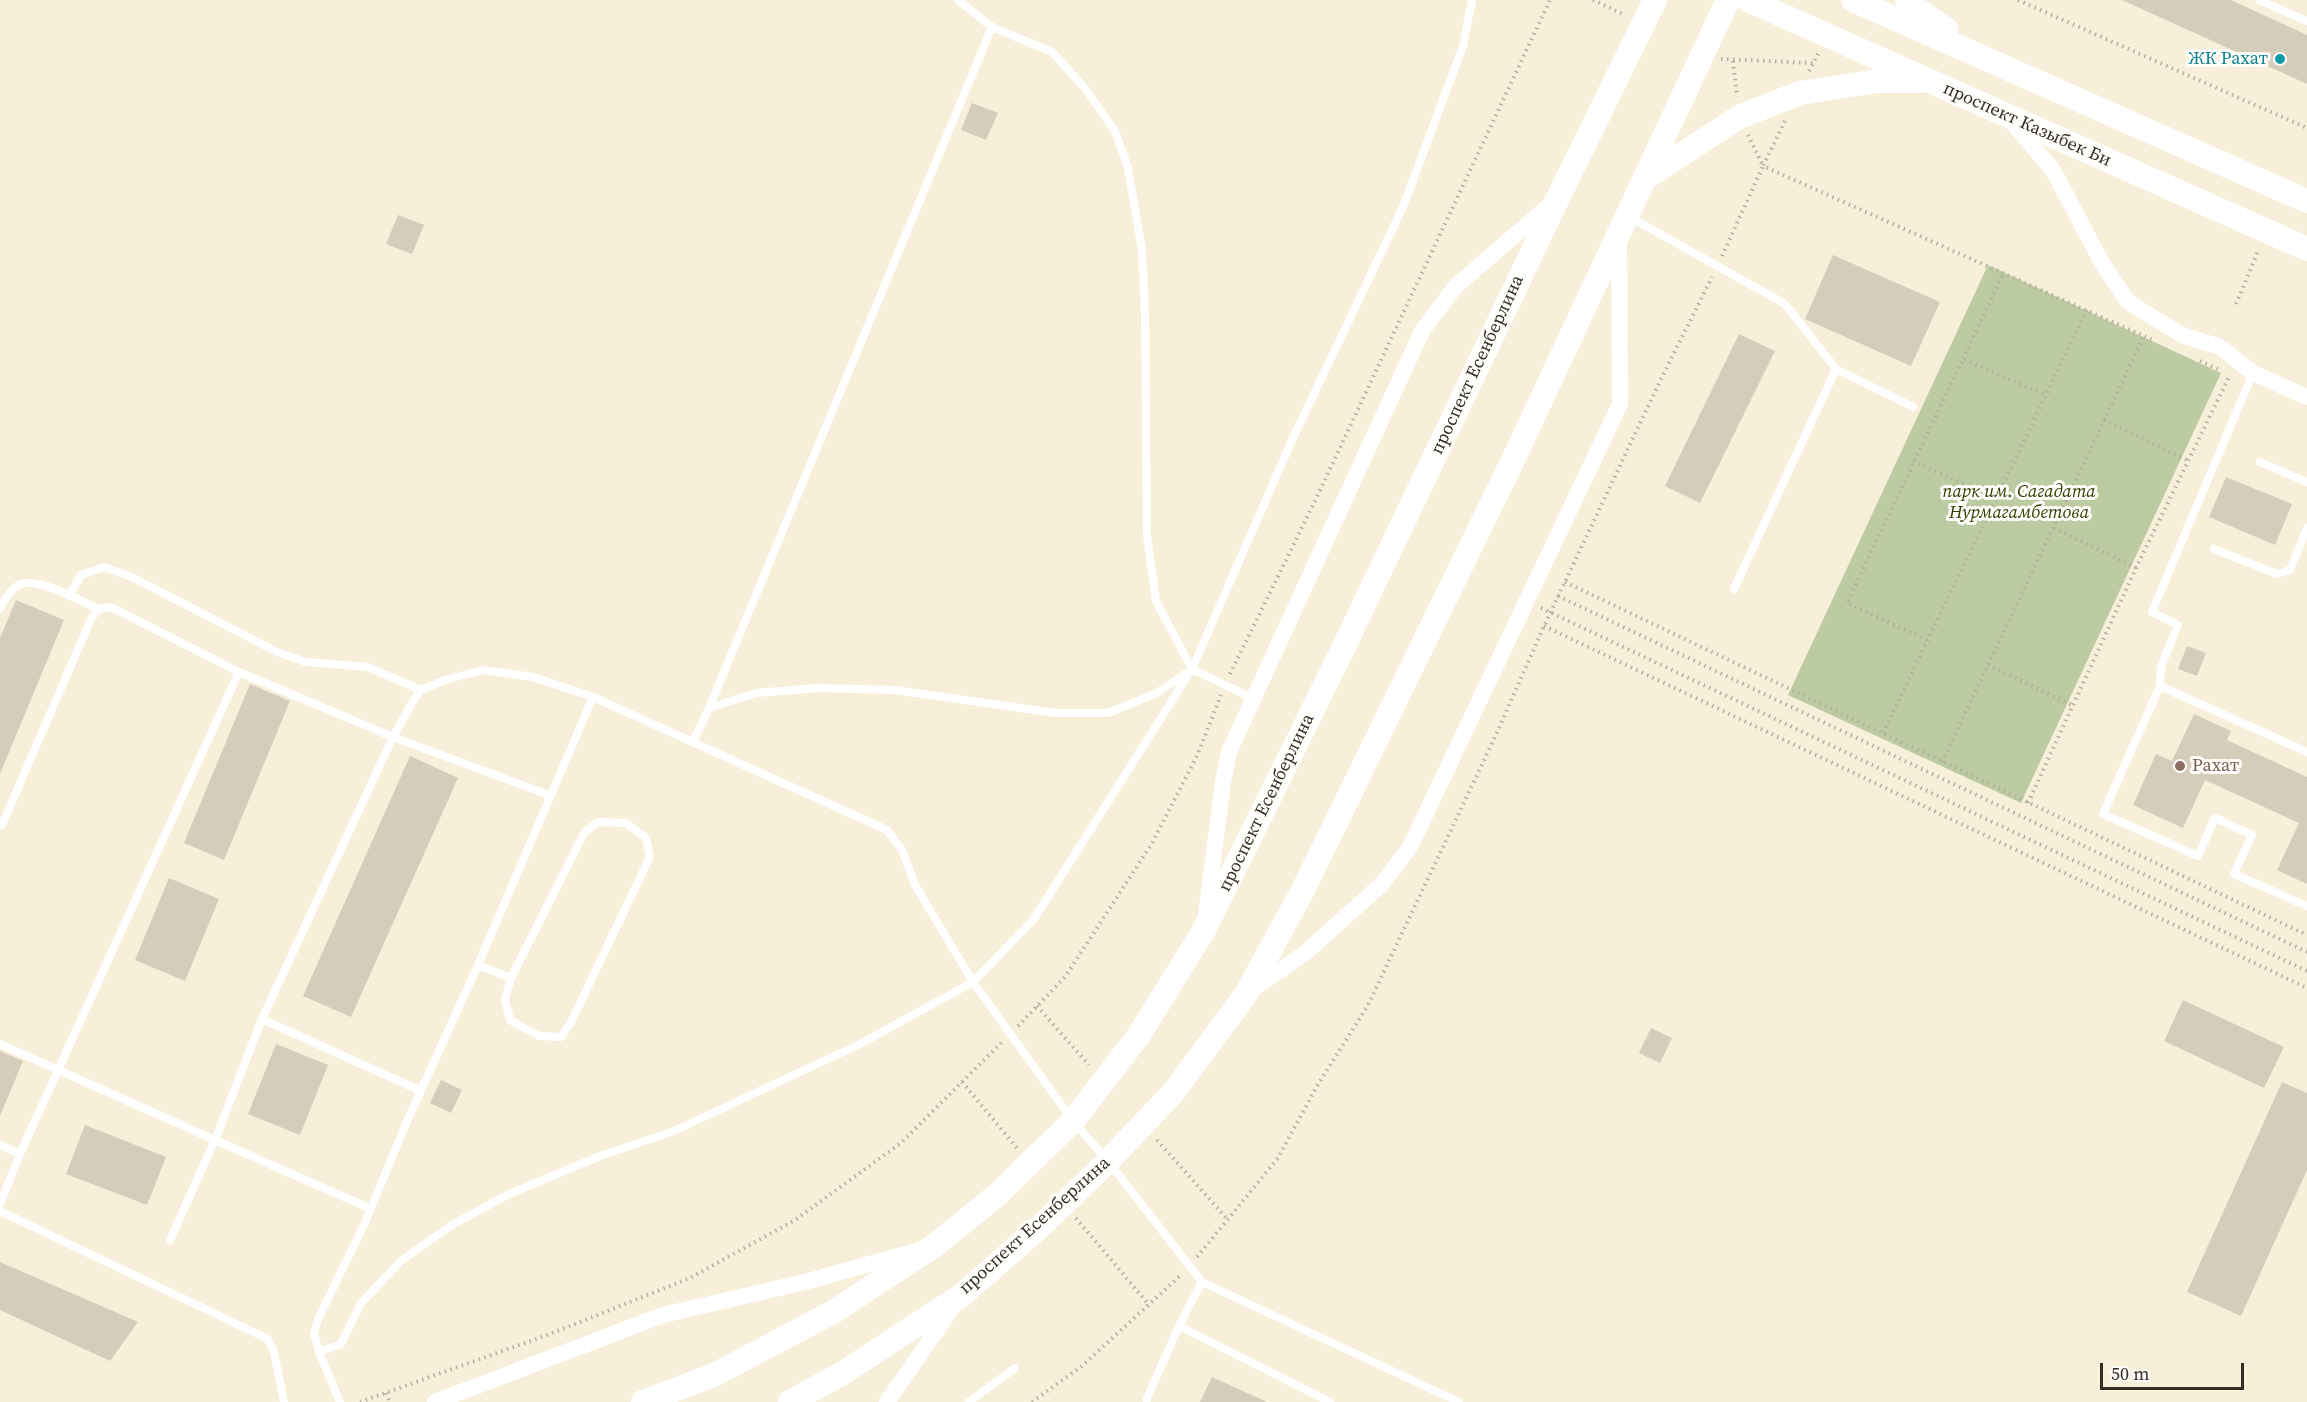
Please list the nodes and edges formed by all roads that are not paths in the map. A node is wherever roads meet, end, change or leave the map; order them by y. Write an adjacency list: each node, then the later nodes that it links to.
1 (958, 0): 10 (lane)
2 (1472, 0): 31 (lane)
3 (1655, 0): 15 (street, проспект Есенберлина)
4 (1728, 0): 14 (street, проспект Есенберлина)
5 (1748, 0): 12 (street, проспект Казыбек Би)
6 (1853, 0): 11 (street)
7 (1907, 0): 11 (street)
8 (2259, 0): 9 (lane)
9 (2307, 21)
10 (992, 27): 31 (lane); 37 (lane)
11 (1998, 64): 16 (street)
12 (1928, 81): 13 (street, проспект Казыбек Би); 14 (street)
13 (2006, 115): 18 (street, проспект Казыбек Би); 20 (street)
14 (1644, 179): 17 (street, проспект Есенберлина)
15 (1558, 198): 36 (street); 44 (street, проспект Есенберлина)
16 (2307, 201)
17 (1623, 225): 19 (lane); 48 (street, проспект Есенберлина); 48 (street)
18 (2307, 249)
19 (1836, 369): 22 (lane); 27 (lane)
20 (2251, 378): 21 (street); 33 (lane)
21 (2307, 397)
22 (1913, 407)
23 (2260, 462): 24 (lane)
24 (2307, 482)
25 (2307, 528): 26 (lane)
26 (2214, 549)
27 (1734, 590)
28 (69, 596): 29 (lane); 30 (lane); 34 (lane)
29 (0, 609)
30 (98, 609): 32 (lane); 42 (lane)
31 (1192, 669): 36 (lane); 37 (lane); 47 (lane)
32 (239, 672): 38 (lane); 51 (lane)
33 (2160, 686): 40 (lane); 43 (lane)
34 (421, 690): 35 (lane); 38 (lane)
35 (593, 697): 39 (lane); 41 (lane)
36 (1254, 699): 44 (street)
37 (709, 708): 39 (lane)
38 (393, 737): 41 (lane); 49 (lane)
39 (693, 742): 47 (lane)
40 (2307, 752)
41 (549, 795): 45 (lane)
42 (0, 826)
43 (2307, 906)
44 (1204, 930): 53 (street, проспект Есенберлина)
45 (478, 965): 46 (lane); 52 (lane)
46 (511, 978): 46 (lane)
47 (974, 982): 53 (lane); 66 (lane)
48 (1246, 994): 57 (street, проспект Есенберлина)
49 (262, 1019): 52 (lane); 54 (lane)
50 (0, 1044): 51 (lane)
51 (59, 1070): 54 (lane); 56 (lane)
52 (421, 1091): 59 (lane)
53 (1073, 1121): 57 (lane); 62 (street, проспект Есенберлина)
54 (215, 1140): 59 (lane); 61 (lane)
55 (0, 1145): 56 (lane)
56 (20, 1154): 58 (lane)
57 (1108, 1161): 63 (lane); 64 (street, проспект Есенберлина)
58 (0, 1204)
59 (371, 1209): 66 (lane)
60 (0, 1211): 68 (lane)
61 (170, 1240)
62 (934, 1246): 70 (street); 71 (street, проспект Есенберлина)
63 (1202, 1282): 65 (lane); 77 (lane)
64 (962, 1295): 72 (street, проспект Есенберлина); 73 (street)
65 (1179, 1326): 75 (lane); 76 (lane)
66 (319, 1352): 69 (lane)
67 (1015, 1368): 74 (lane)
68 (284, 1402)
69 (340, 1402)
70 (435, 1402)
71 (643, 1402)
72 (790, 1402)
73 (887, 1402)
74 (969, 1402)
75 (1147, 1402)
76 (1330, 1402)
77 (1459, 1402)

